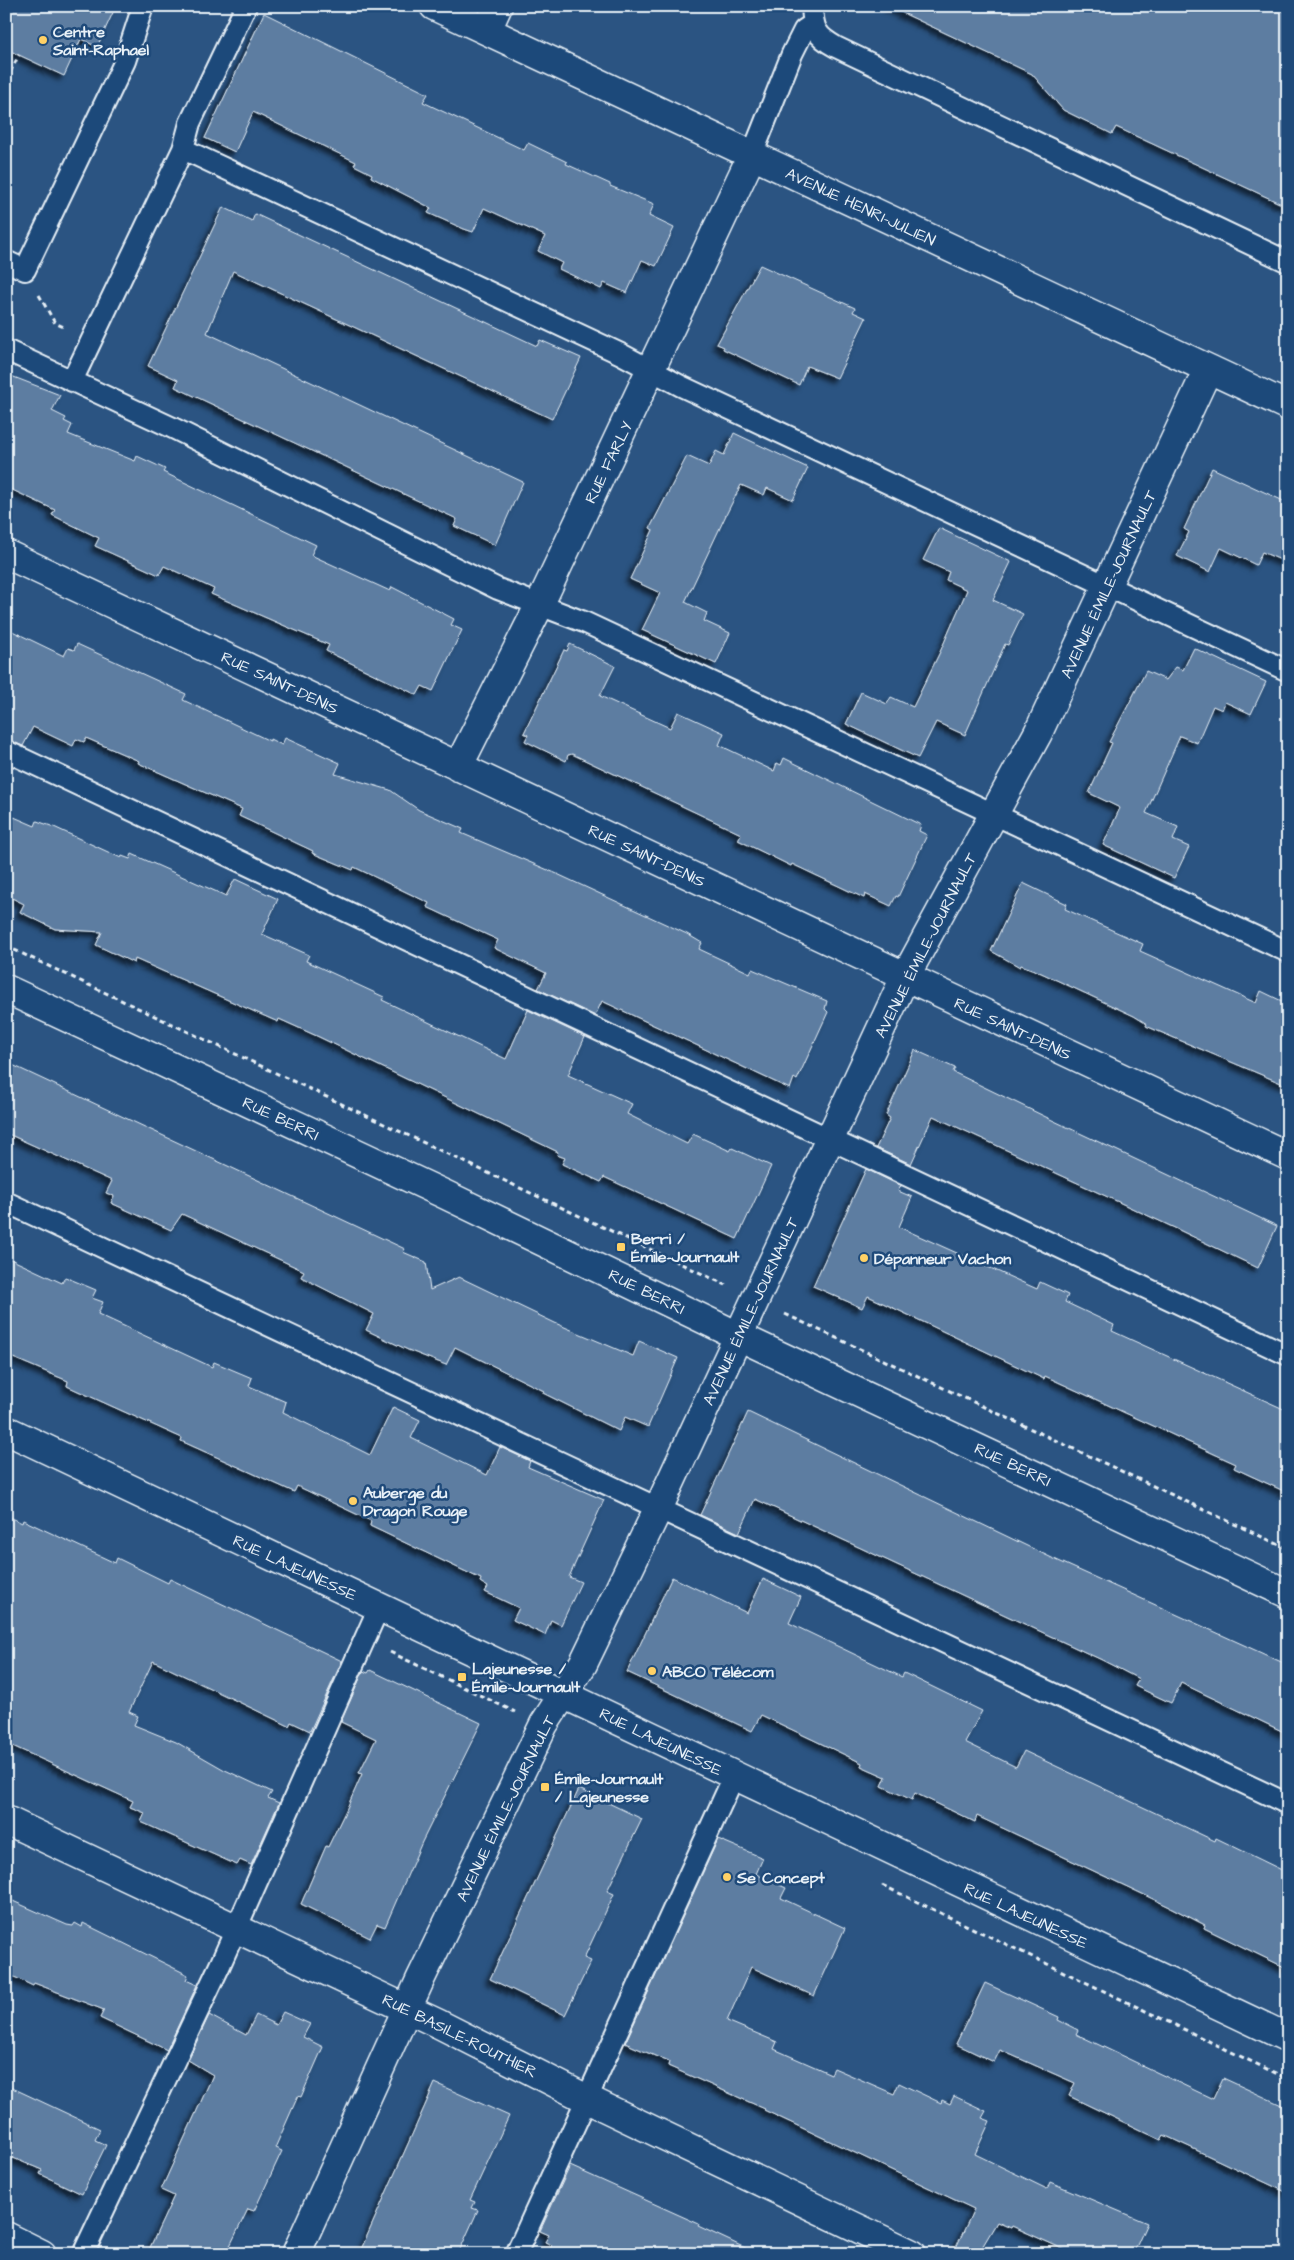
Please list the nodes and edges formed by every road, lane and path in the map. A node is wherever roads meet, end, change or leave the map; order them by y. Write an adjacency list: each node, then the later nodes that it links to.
1 (143, 6): 10 (lane)
2 (246, 6): 8 (lane)
3 (434, 6): 5 (street, AVENUE HENRI-JULIEN)
4 (812, 15): 9 (lane); 11 (lane)
5 (492, 18): 9 (street, AVENUE HENRI-JULIEN)
6 (19, 55): 7 (path)
7 (6, 80)
8 (183, 149): 14 (lane); 15 (lane)
9 (752, 155): 13 (street, AVENUE HENRI-JULIEN); 14 (street, RUE FARLY)
10 (6, 261)
11 (1288, 262)
12 (6, 350): 15 (lane)
13 (1208, 369): 16 (street, AVENUE HENRI-JULIEN); 18 (street, AVENUE ÉMILE-JOURNAULT)
14 (652, 370): 18 (lane); 19 (street, RUE FARLY)
15 (72, 381): 19 (lane)
16 (1288, 406)
17 (6, 554): 22 (street, RUE SAINT-DENIS)
18 (1107, 586): 20 (lane); 23 (street, AVENUE ÉMILE-JOURNAULT)
19 (539, 606): 22 (street, RUE FARLY); 23 (lane)
20 (1288, 671)
21 (6, 751): 28 (lane)
22 (458, 767): 26 (street, RUE SAINT-DENIS)
23 (993, 815): 25 (lane); 26 (street, AVENUE ÉMILE-JOURNAULT)
24 (6, 946): 31 (path)
25 (1288, 952)
26 (905, 977): 28 (street, AVENUE ÉMILE-JOURNAULT); 29 (street, RUE SAINT-DENIS)
27 (6, 990): 33 (street, RUE BERRI)
28 (830, 1139): 33 (street, AVENUE ÉMILE-JOURNAULT); 34 (lane)
29 (1288, 1156)
30 (6, 1202): 36 (lane)
31 (722, 1283)
32 (790, 1316): 37 (path)
33 (739, 1336): 36 (street, AVENUE ÉMILE-JOURNAULT); 38 (street, RUE BERRI)
34 (1288, 1355)
35 (6, 1430): 39 (street, RUE LAJEUNESSE)
36 (659, 1507): 41 (street, AVENUE ÉMILE-JOURNAULT); 44 (lane)
37 (1288, 1548)
38 (1288, 1594)
39 (379, 1607): 41 (street, RUE LAJEUNESSE); 47 (lane)
40 (384, 1649): 42 (path)
41 (563, 1694): 43 (street, RUE LAJEUNESSE); 48 (street, AVENUE ÉMILE-JOURNAULT)
42 (494, 1702)
43 (734, 1776): 49 (street, RUE LAJEUNESSE); 51 (lane)
44 (1288, 1804)
45 (6, 1820): 47 (street, RUE BASILE-ROUTHIER)
46 (880, 1884): 50 (path)
47 (236, 1929): 48 (street, RUE BASILE-ROUTHIER); 54 (lane)
48 (407, 2009): 51 (street, RUE BASILE-ROUTHIER); 55 (street, AVENUE ÉMILE-JOURNAULT)
49 (1288, 2038)
50 (1288, 2079)
51 (587, 2099): 56 (lane); 57 (street, RUE BASILE-ROUTHIER)
52 (6, 2236): 53 (street)
53 (42, 2254)
54 (83, 2254)
55 (296, 2254)
56 (516, 2254)
57 (912, 2254)

